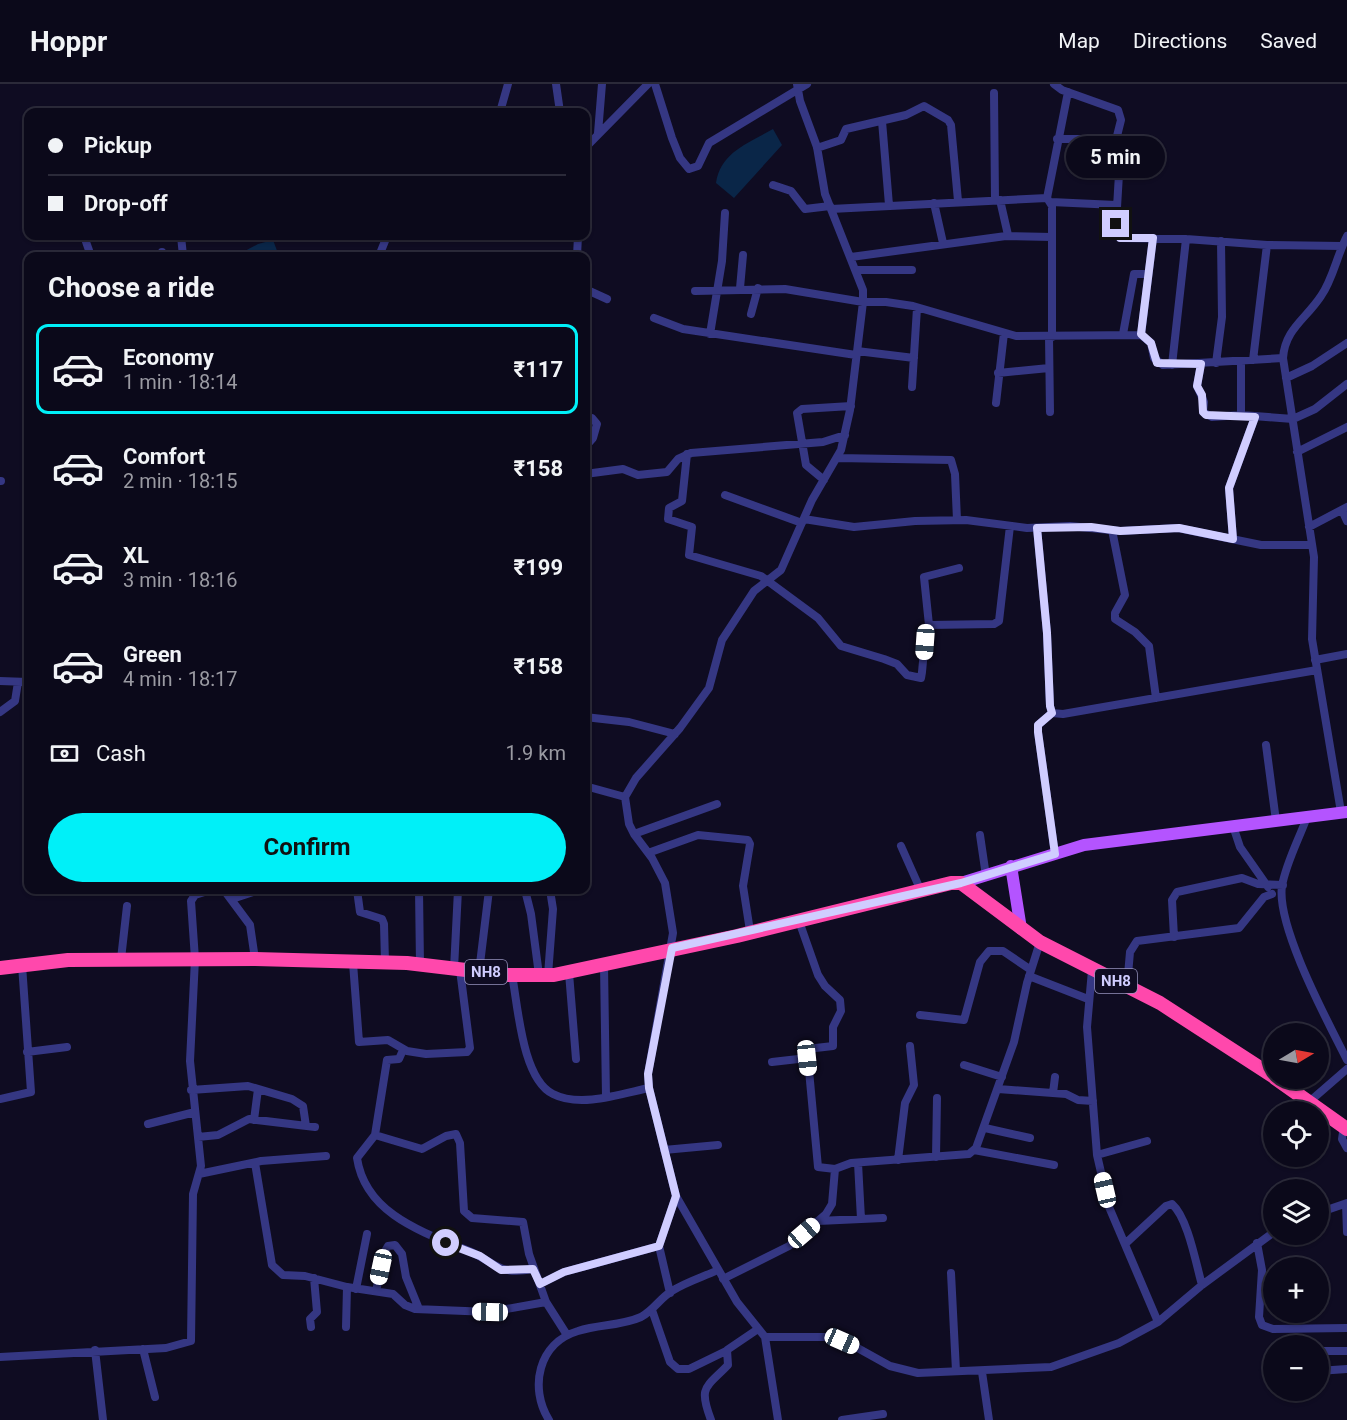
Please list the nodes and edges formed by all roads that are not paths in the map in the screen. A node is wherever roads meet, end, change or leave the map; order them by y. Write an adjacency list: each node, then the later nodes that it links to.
1 (508, 84): 11 (street)
2 (556, 84): 12 (street)
3 (602, 84): 14 (street)
4 (648, 84): 14 (street)
5 (655, 84): 8 (street)
6 (807, 84): 8 (street)
7 (1054, 84): 9 (street)
8 (797, 86): 18 (street)
9 (1068, 92): 15 (street); 17 (street)
10 (994, 93): 20 (street)
11 (502, 108)
12 (559, 108)
13 (882, 121): 18 (street); 22 (street); 24 (street)
14 (598, 133): 16 (street)
15 (1057, 139): 17 (street); 21 (street)
16 (590, 142)
17 (1117, 143): 25 (street)
18 (817, 148): 26 (street)
19 (773, 184): 26 (street)
20 (997, 200): 21 (street); 22 (street); 28 (street)
21 (1049, 200): 25 (street); 30 (street)
22 (958, 201): 23 (street)
23 (934, 203): 24 (street); 34 (street)
24 (889, 205): 26 (street)
25 (1116, 205): 31 (street)
26 (830, 207): 38 (street)
27 (725, 213): 44 (street)
28 (1008, 236): 30 (street); 34 (street)
29 (1347, 236): 36 (street)
30 (1052, 237): 56 (street)
31 (1153, 238): 32 (street); 41 (street)
32 (1186, 238): 33 (street); 64 (street)
33 (1221, 241): 35 (street); 63 (street)
34 (943, 243): 38 (street)
35 (1268, 245): 36 (street); 61 (street)
36 (1342, 246): 60 (street)
37 (743, 255): 42 (street)
38 (851, 257): 39 (street)
39 (856, 270): 40 (street); 48 (street)
40 (912, 270)
41 (1148, 274): 54 (street); 55 (street)
42 (740, 288): 43 (street); 44 (street)
43 (758, 288): 48 (street); 50 (street)
44 (717, 289): 46 (street); 53 (street)
45 (590, 291): 47 (street)
46 (695, 291)
47 (606, 299)
48 (863, 302): 49 (street); 58 (street)
49 (917, 308): 52 (street); 59 (street)
50 (751, 314)
51 (654, 318): 53 (street)
52 (1004, 333): 56 (street); 67 (street)
53 (710, 334): 58 (street)
54 (1123, 334): 55 (street); 56 (street)
55 (1141, 334): 64 (street)
56 (1051, 337): 66 (street)
57 (1347, 343): 68 (street)
58 (857, 353): 59 (street); 72 (street)
59 (914, 358): 70 (street)
60 (1283, 358): 61 (street); 68 (street)
61 (1253, 360): 62 (street)
62 (1241, 361): 63 (street); 74 (street)
63 (1216, 363): 65 (street)
64 (1172, 364): 65 (street)
65 (1201, 364): 74 (street)
66 (1049, 368): 67 (street); 73 (street)
67 (998, 373): 71 (street)
68 (1286, 378): 77 (street)
69 (1347, 384): 77 (street)
70 (912, 387)
71 (996, 403)
72 (851, 406): 79 (street); 81 (street)
73 (1050, 412)
74 (1240, 415): 76 (street)
75 (590, 417): 80 (street)
76 (1255, 417): 77 (street); 96 (street)
77 (1293, 419): 82 (street)
78 (1347, 427): 82 (street)
79 (845, 435): 81 (street); 84 (street)
80 (590, 441)
81 (801, 443): 83 (street); 86 (street)
82 (1297, 452): 93 (street)
83 (687, 454): 85 (street); 99 (street)
84 (837, 458): 86 (street); 89 (street)
85 (590, 473)
86 (824, 480): 90 (street)
87 (725, 495): 90 (street)
88 (1344, 508): 91 (street); 93 (street)
89 (957, 520): 90 (street); 92 (street)
90 (803, 521): 99 (street)
91 (1347, 521)
92 (1010, 526): 94 (street); 100 (street)
93 (1309, 527): 97 (street)
94 (1037, 528): 95 (street); 109 (street)
95 (1112, 530): 96 (street); 107 (street)
96 (1233, 539): 97 (street)
97 (1312, 545): 102 (street)
98 (959, 568): 100 (street)
99 (767, 581): 100 (street); 111 (street)
100 (929, 625)
101 (1347, 654): 102 (street)
102 (1315, 660): 103 (street)
103 (1317, 670): 107 (street); 115 (street)
104 (0, 681): 105 (street)
105 (18, 682): 106 (street); 108 (street)
106 (24, 682)
107 (1155, 698): 109 (street)
108 (0, 712)
109 (1052, 713): 126 (street)
110 (590, 718): 111 (street)
111 (675, 734): 116 (street)
112 (1266, 744): 120 (street)
113 (590, 787): 116 (street)
114 (1347, 790): 115 (street)
115 (1337, 791): 118 (street)
116 (625, 797): 122 (street)
117 (717, 804): 122 (street)
118 (1344, 812): 119 (main road)
119 (1307, 817): 120 (main road); 131 (street)
120 (1276, 821): 121 (main road)
121 (1233, 826): 126 (main road); 130 (street)
122 (634, 834): 125 (street)
123 (980, 835): 128 (street)
124 (901, 846): 132 (street)
125 (648, 853): 148 (street); 151 (street)
126 (1055, 854): 127 (main road)
127 (1011, 866): 128 (main road); 147 (main road)
128 (986, 876): 129 (main road)
129 (961, 883): 132 (highway, NH8); 147 (highway, NH8)
130 (1266, 885): 131 (street); 142 (street); 149 (street)
131 (1282, 885): 144 (street)
132 (921, 891): 146 (highway, NH8)
133 (200, 894): 153 (street)
134 (227, 894): 143 (street)
135 (247, 894): 143 (street)
136 (358, 894): 156 (street)
137 (419, 894): 158 (street)
138 (458, 894): 161 (street)
139 (489, 894): 163 (street)
140 (526, 894): 167 (street)
141 (551, 894): 167 (street)
142 (1272, 894): 144 (street); 149 (street)
143 (231, 899): 154 (street)
144 (1282, 900): 177 (street)
145 (127, 906): 152 (street)
146 (799, 921): 148 (highway, NH8); 175 (street)
147 (1021, 929): 150 (highway, NH8)
148 (750, 931): 151 (highway, NH8)
149 (1174, 937): 168 (street)
150 (1040, 942): 162 (highway, NH8); 165 (street)
151 (672, 948): 159 (highway, NH8); 184 (street)
152 (121, 959): 153 (highway, NH8); 157 (highway, NH8)
153 (195, 959): 154 (highway, NH8); 188 (street)
154 (255, 959): 155 (highway, NH8)
155 (353, 963): 156 (highway, NH8); 173 (street)
156 (385, 963): 158 (highway, NH8)
157 (22, 965): 160 (highway, NH8); 174 (street)
158 (420, 965): 161 (highway, NH8)
159 (604, 965): 164 (highway, NH8); 190 (street)
160 (0, 968)
161 (457, 969): 163 (highway, NH8); 173 (street)
162 (1092, 970): 168 (highway, NH8); 169 (street)
163 (480, 972): 166 (highway, NH8)
164 (568, 973): 167 (highway, NH8); 176 (street)
165 (1030, 973): 169 (street); 170 (street); 182 (street)
166 (512, 975): 167 (highway, NH8); 190 (street)
167 (543, 975)
168 (1127, 986): 181 (highway, NH8)
169 (1088, 999): 193 (street)
170 (920, 1016)
171 (910, 1046): 215 (street)
172 (67, 1047): 174 (street)
173 (404, 1050): 204 (street)
174 (27, 1052): 192 (street)
175 (807, 1058): 178 (street); 219 (street)
176 (576, 1059)
177 (1347, 1060)
178 (772, 1062)
179 (963, 1065): 182 (street)
180 (1347, 1069): 195 (street)
181 (1263, 1071)
182 (1002, 1077): 186 (street)
183 (1055, 1077): 189 (street)
184 (649, 1088): 190 (street); 210 (street)
185 (258, 1089): 188 (street); 198 (street); 200 (street)
186 (998, 1089): 189 (street); 203 (street)
187 (1290, 1089): 194 (highway, NH8)
188 (191, 1090): 196 (street)
189 (1053, 1094): 193 (street)
190 (606, 1097)
191 (937, 1098): 214 (street)
192 (0, 1099)
193 (1093, 1101): 212 (street)
194 (1308, 1101)
195 (1310, 1101)
196 (195, 1112): 199 (street); 205 (street)
197 (1329, 1116): 202 (highway, NH8)
198 (254, 1120): 200 (street); 205 (street)
199 (148, 1124)
200 (306, 1126): 201 (street)
201 (315, 1127)
202 (1345, 1127): 209 (street)
203 (984, 1128): 206 (street); 211 (street)
204 (375, 1135): 233 (street); 233 (street)
205 (198, 1137): 220 (street)
206 (1030, 1138)
207 (1147, 1141): 212 (street)
208 (718, 1145): 210 (street)
209 (1347, 1148)
210 (664, 1150): 221 (street)
211 (974, 1150): 214 (street); 218 (street)
212 (1097, 1155): 231 (street)
213 (326, 1156): 216 (street)
214 (936, 1157): 215 (street)
215 (898, 1160): 217 (street)
216 (255, 1162): 220 (street); 236 (street)
217 (858, 1163): 219 (street); 225 (street)
218 (1054, 1165)
219 (835, 1169): 226 (street)
220 (199, 1174): 254 (street)
221 (676, 1196): 232 (street); 234 (street)
222 (1347, 1203): 223 (street); 227 (street)
223 (1329, 1209)
224 (883, 1218): 225 (street)
225 (861, 1219): 226 (street)
226 (818, 1221): 237 (street)
227 (1347, 1232)
228 (367, 1234): 241 (street)
229 (1263, 1239): 230 (street)
230 (1257, 1243): 239 (street); 250 (street)
231 (1125, 1244): 239 (street); 247 (street)
232 (659, 1246): 238 (street); 243 (street)
233 (533, 1269): 238 (street)
234 (718, 1270): 237 (street); 243 (street)
235 (951, 1273): 262 (street)
236 (314, 1278): 240 (street); 248 (street)
237 (723, 1279): 251 (street)
238 (540, 1284): 244 (street)
239 (1202, 1285): 247 (street)
240 (347, 1287): 241 (street); 249 (street)
241 (356, 1289): 242 (street)
242 (376, 1291): 245 (street); 245 (street)
243 (670, 1293): 246 (street)
244 (546, 1302): 245 (street); 252 (street)
245 (419, 1309)
246 (652, 1310): 252 (street); 256 (street)
247 (1158, 1322): 263 (street)
248 (311, 1327)
249 (346, 1327)
250 (1347, 1328)
251 (758, 1329): 253 (street); 256 (street)
252 (567, 1335): 267 (street)
253 (765, 1337): 262 (street); 269 (street)
254 (143, 1349): 255 (street); 264 (street)
255 (95, 1350): 259 (street); 266 (street)
256 (726, 1351): 268 (street)
257 (1329, 1351): 258 (street)
258 (1347, 1351)
259 (0, 1357)
260 (1347, 1369): 261 (street)
261 (1329, 1370)
262 (956, 1371): 263 (street)
263 (982, 1371): 271 (street)
264 (155, 1397)
265 (883, 1414): 270 (street)
266 (103, 1420)
267 (549, 1420)
268 (711, 1420)
269 (778, 1420)
270 (842, 1420)
271 (989, 1420)

